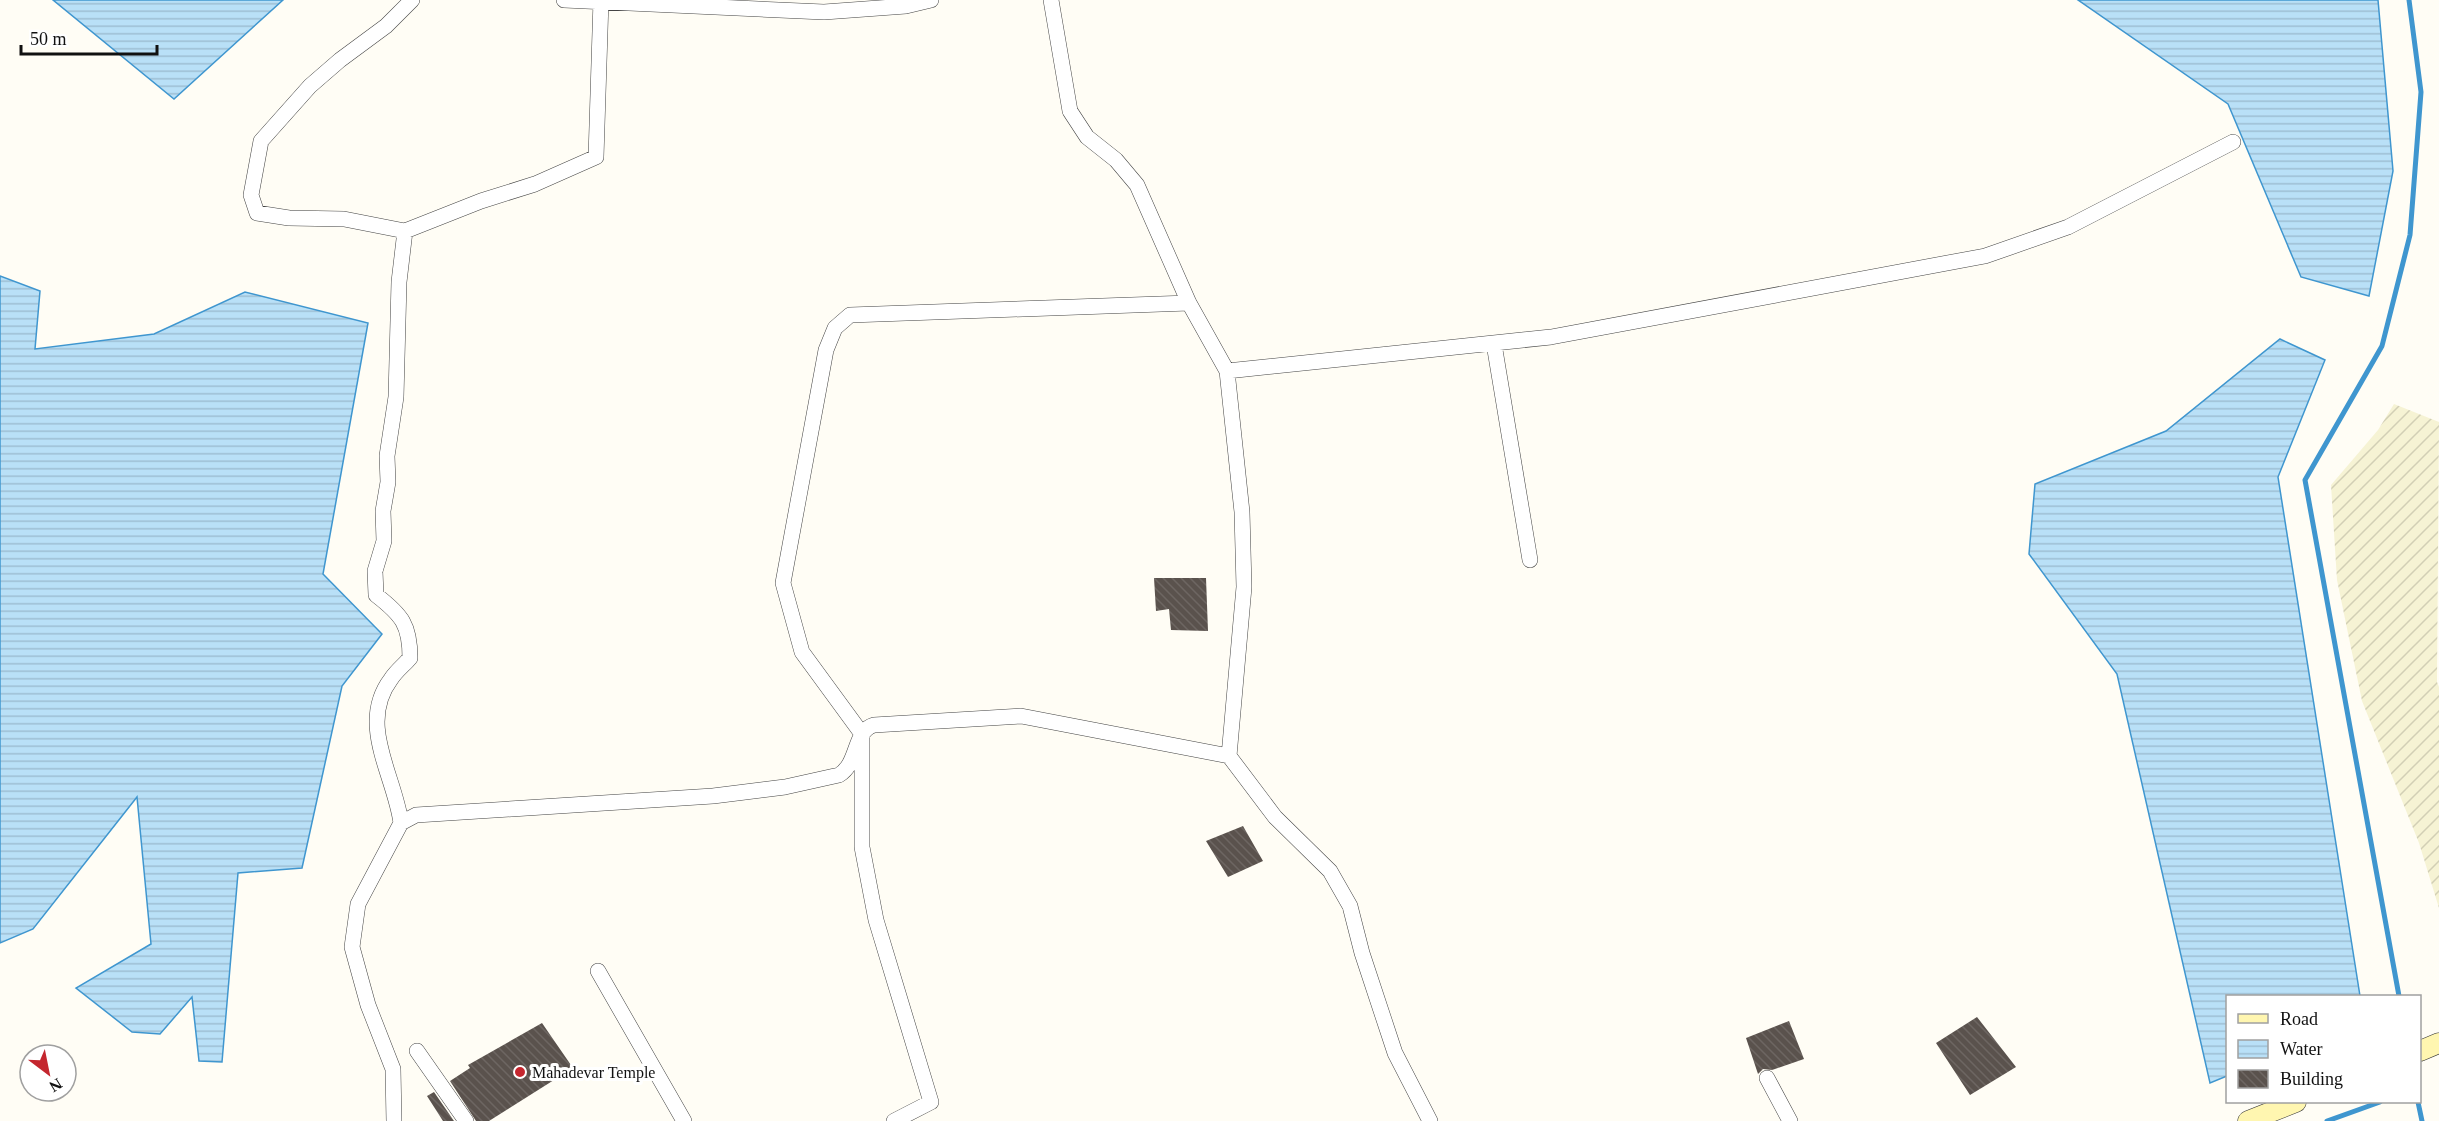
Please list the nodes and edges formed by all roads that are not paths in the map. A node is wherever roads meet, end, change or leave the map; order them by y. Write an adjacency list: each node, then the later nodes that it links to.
1 (412, 0): 7 (street)
2 (564, 0): 5 (street)
3 (931, 0): 5 (street)
4 (1051, 0): 8 (street)
5 (601, 1): 7 (street)
6 (2233, 142): 9 (street)
7 (405, 231): 14 (street)
8 (1189, 303): 10 (street); 12 (street)
9 (1494, 344): 10 (street); 11 (street)
10 (1227, 371): 13 (street)
11 (1530, 560)
12 (862, 734): 13 (street); 14 (street); 22 (street)
13 (1229, 756): 23 (street)
14 (401, 823): 19 (street)
15 (598, 971): 21 (street)
16 (417, 1051): 20 (street)
17 (1767, 1078): 24 (street)
18 (2291, 1103): 25 (street)
19 (394, 1121)
20 (466, 1121)
21 (684, 1121)
22 (894, 1121)
23 (1430, 1121)
24 (1790, 1121)
25 (2248, 1121)

